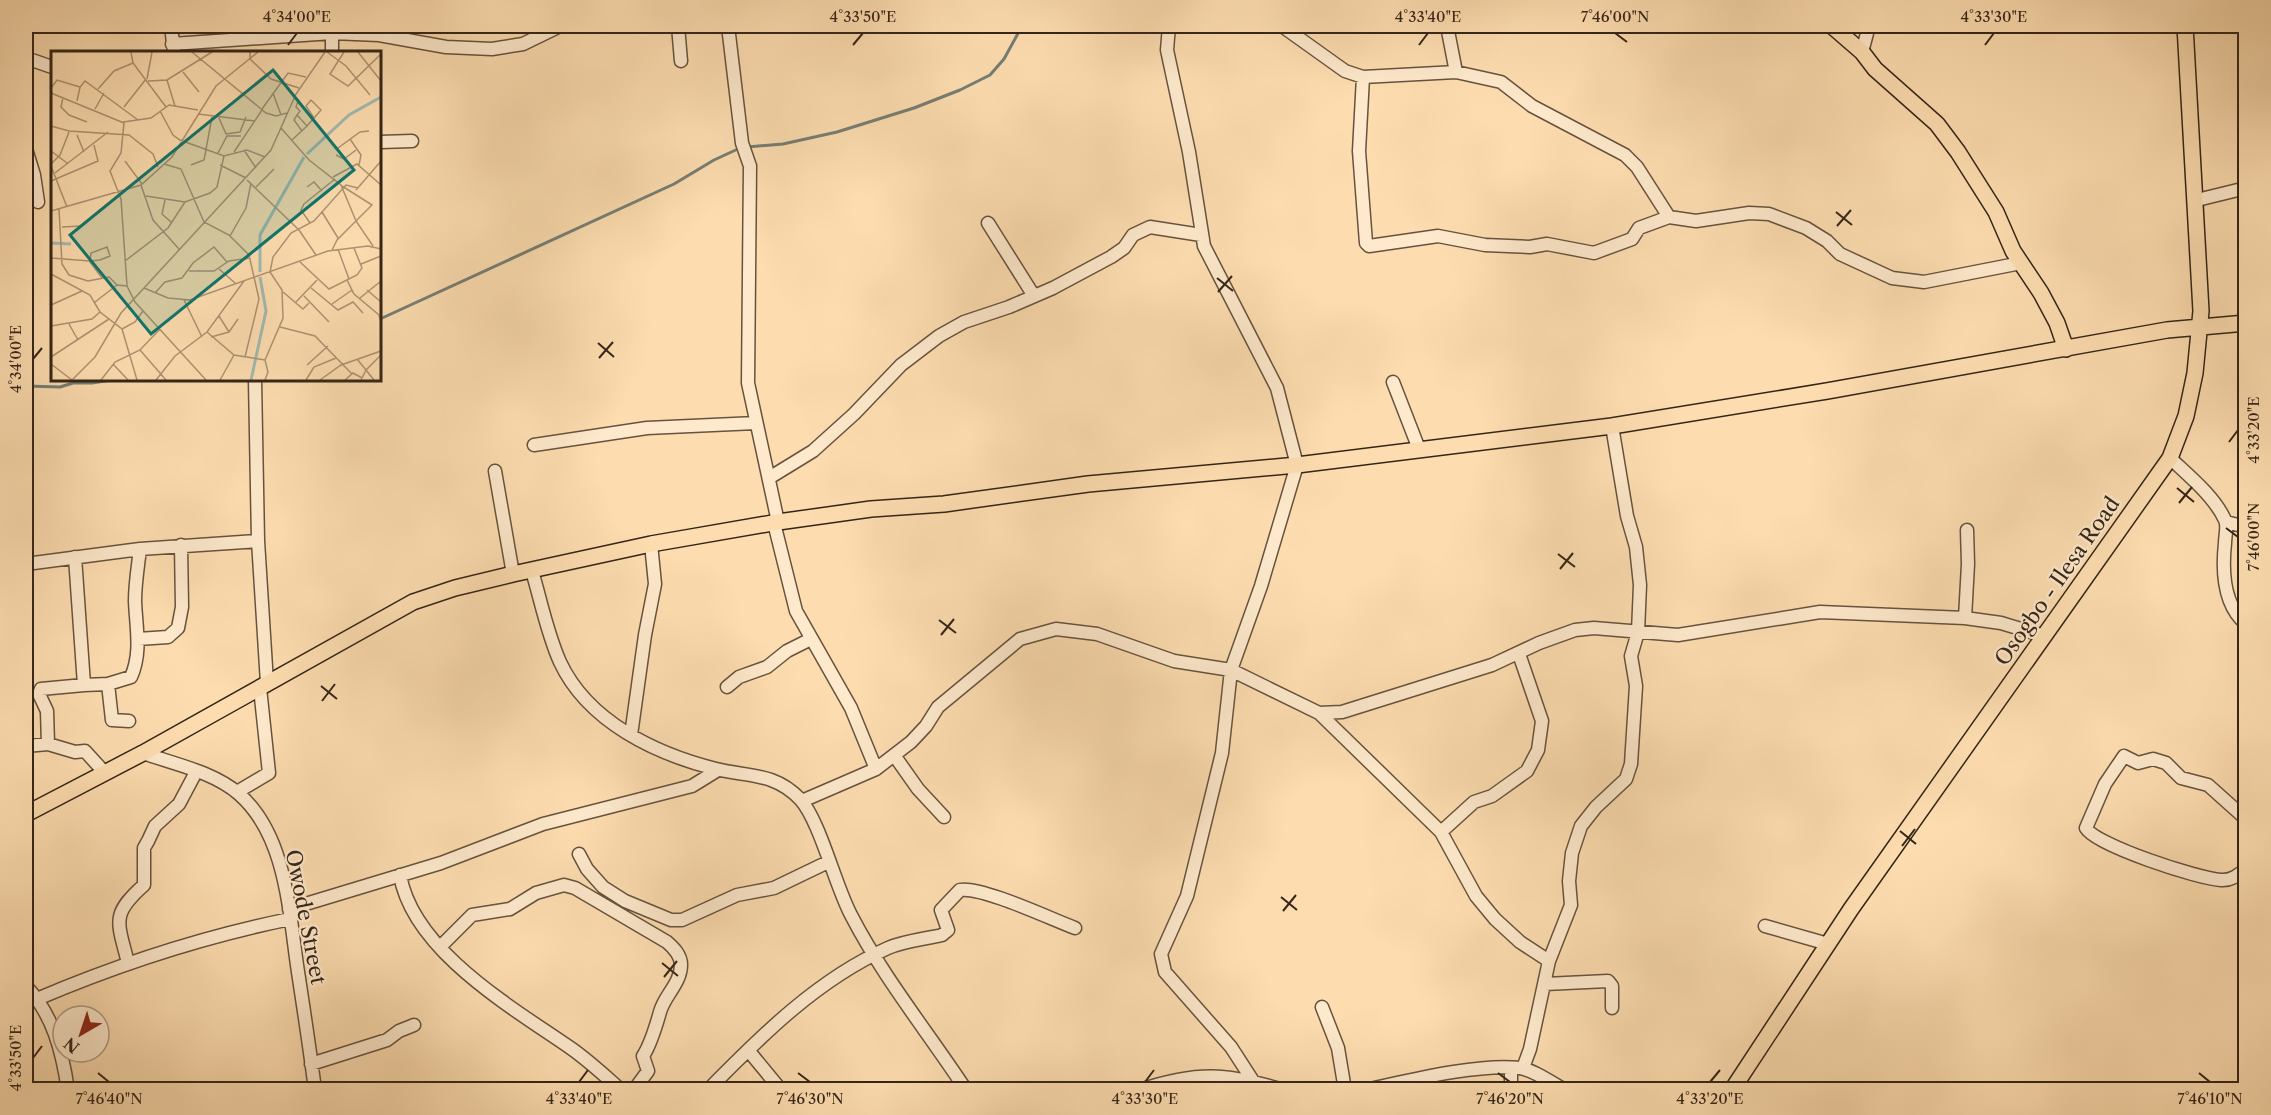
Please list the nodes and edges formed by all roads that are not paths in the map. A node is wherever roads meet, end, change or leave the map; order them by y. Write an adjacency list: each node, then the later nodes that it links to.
1 (171, 26): 12 (street)
2 (560, 26): 11 (street)
3 (678, 26): 16 (street)
4 (728, 26): 36 (street)
5 (1169, 26): 28 (street)
6 (1282, 26): 19 (street)
7 (1448, 26): 18 (street)
8 (1832, 26): 14 (main road)
9 (1869, 26): 14 (street)
10 (2185, 26): 24 (main road, Osogbo - Ilesa Road)
11 (332, 33): 12 (street); 13 (street)
12 (173, 48)
13 (332, 51)
14 (1862, 52): 29 (main road)
15 (26, 58): 17 (street)
16 (681, 61)
17 (51, 67)
18 (1456, 72): 19 (street); 26 (street)
19 (1363, 77): 26 (street)
20 (412, 141): 21 (street)
21 (381, 142)
22 (26, 149): 25 (street)
23 (2246, 188): 24 (street)
24 (2196, 200): 32 (main road, Osogbo - Ilesa Road)
25 (38, 202)
26 (1669, 217): 29 (street)
27 (988, 223): 30 (street)
28 (1201, 235): 30 (street); 41 (street)
29 (2021, 263): 33 (main road)
30 (1034, 296): 43 (street)
31 (2246, 323): 32 (main road)
32 (2200, 328): 33 (main road); 40 (main road, Osogbo - Ilesa Road)
33 (2066, 349): 37 (main road)
34 (255, 381): 48 (street)
35 (1393, 382): 39 (street)
36 (756, 423): 38 (street); 43 (street)
37 (1612, 426): 39 (main road); 58 (street)
38 (534, 445)
39 (1419, 449): 41 (main road)
40 (2170, 458): 45 (street); 59 (main road, Osogbo - Ilesa Road)
41 (1297, 465): 44 (main road); 63 (street)
42 (495, 471): 55 (street)
43 (769, 478): 44 (street)
44 (776, 522): 49 (main road); 61 (street)
45 (2226, 522): 46 (street); 57 (street)
46 (2246, 527)
47 (1967, 530): 56 (street)
48 (258, 541): 50 (street); 66 (street)
49 (651, 544): 54 (main road); 70 (street)
50 (181, 545): 51 (street); 60 (street)
51 (140, 549): 52 (street); 60 (street)
52 (75, 557): 53 (street); 65 (street)
53 (26, 564)
54 (532, 571): 55 (main road); 70 (street)
55 (513, 574): 66 (main road)
56 (1965, 618): 58 (street); 59 (street)
57 (2246, 624)
58 (1638, 632): 62 (street); 95 (street)
59 (2044, 636): 92 (main road, Osogbo - Ilesa Road)
60 (138, 639): 64 (street)
61 (811, 639): 67 (street); 75 (street)
62 (1519, 654): 68 (street); 84 (street)
63 (1231, 670): 68 (street); 74 (street); 106 (street)
64 (108, 684): 65 (street); 69 (street)
65 (84, 685): 71 (street)
66 (264, 685): 73 (main road); 79 (street)
67 (727, 687)
68 (1319, 713): 84 (street)
69 (129, 721)
70 (632, 735): 76 (street)
71 (48, 744): 72 (street); 78 (street)
72 (26, 746)
73 (143, 753): 77 (street, Owode Street); 78 (main road)
74 (894, 755): 75 (street); 82 (street)
75 (876, 769): 80 (street)
76 (718, 770): 80 (street); 88 (street)
77 (196, 772): 79 (street, Owode Street); 96 (street)
78 (105, 773): 81 (main road)
79 (237, 792): 89 (street, Owode Street)
80 (802, 801): 86 (street)
81 (26, 814)
82 (944, 817)
83 (2246, 819): 87 (street)
84 (1441, 832): 95 (street)
85 (579, 854): 86 (street)
86 (828, 862): 94 (street)
87 (2246, 869)
88 (400, 875): 89 (street); 93 (street)
89 (289, 914): 96 (street); 104 (street, Owode Street)
90 (1765, 926): 92 (street)
91 (1075, 928): 94 (street)
92 (1828, 944): 120 (main road, Osogbo - Ilesa Road)
93 (441, 946): 109 (street); 110 (street)
94 (873, 957): 103 (street); 113 (street)
95 (1549, 961): 97 (street)
96 (128, 963): 99 (street)
97 (1545, 984): 101 (street); 105 (street)
98 (26, 986): 99 (street)
99 (31, 999): 107 (street)
100 (1322, 1007): 116 (street)
101 (1612, 1008)
102 (414, 1025): 104 (street)
103 (748, 1050): 111 (street); 112 (street)
104 (311, 1064): 108 (street, Owode Street)
105 (1517, 1068): 117 (street); 118 (street); 119 (street)
106 (1253, 1081): 114 (street); 115 (street)
107 (68, 1089)
108 (315, 1089)
109 (621, 1089)
110 (634, 1089)
111 (708, 1089)
112 (781, 1089)
113 (966, 1089)
114 (1140, 1089)
115 (1283, 1089)
116 (1345, 1089)
117 (1365, 1089)
118 (1511, 1089)
119 (1565, 1089)
120 (1732, 1089)

